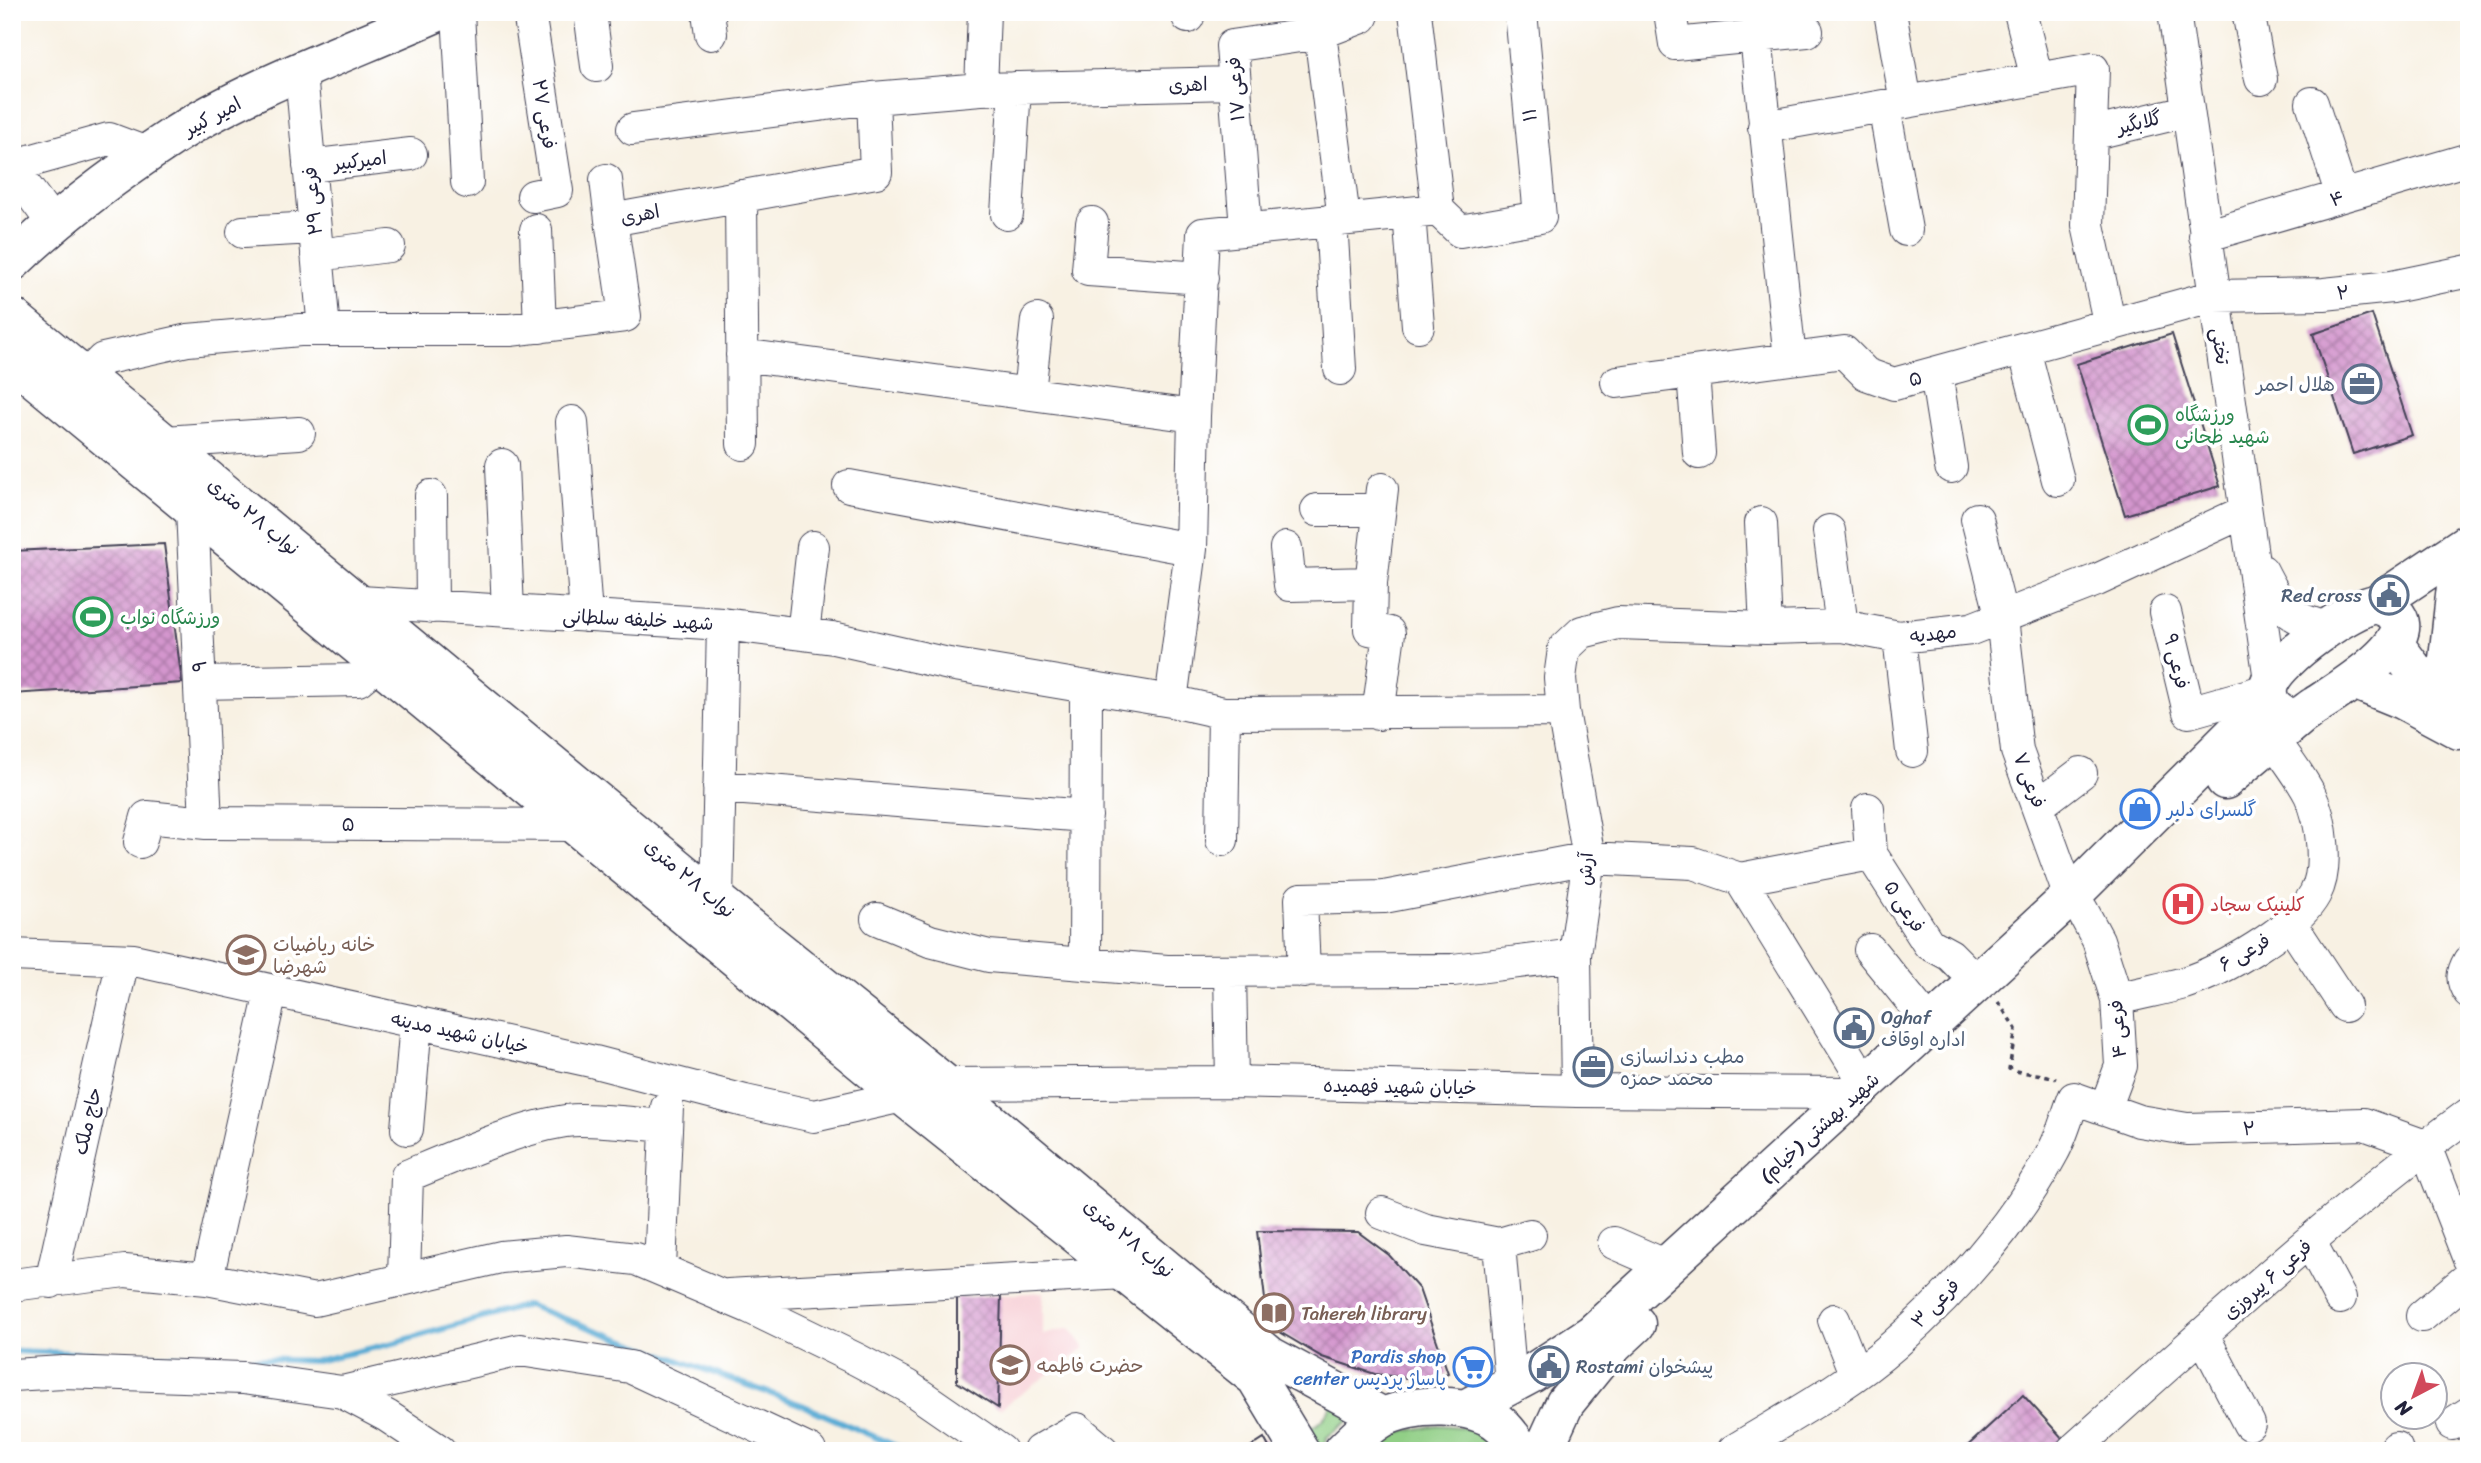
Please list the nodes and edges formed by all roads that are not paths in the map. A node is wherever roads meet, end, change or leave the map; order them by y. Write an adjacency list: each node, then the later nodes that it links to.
1 (438, 12): 18 (main road, امیر کبیر)
2 (458, 12): 37 (street)
3 (529, 12): 38 (street, فرعی ۲۷)
4 (590, 12): 17 (street)
5 (984, 12): 22 (street)
6 (1364, 12): 15 (street, فرعی ۱۷)
7 (1415, 12): 41 (street)
8 (1521, 12): 41 (street, ۱۱)
9 (1671, 12): 16 (street)
10 (1890, 12): 26 (street)
11 (2020, 12): 19 (street)
12 (2174, 12): 27 (street, تختی)
13 (2248, 12): 20 (street)
14 (1807, 31): 16 (street)
15 (1320, 33): 21 (street, فرعی ۱۷); 44 (street)
16 (1756, 37): 28 (street)
17 (597, 66)
18 (301, 73): 32 (main road, امیر کبیر); 34 (street, فرعی ۲۹)
19 (2037, 79): 26 (street); 30 (street)
20 (2261, 79)
21 (1234, 83): 23 (street, اهری); 47 (street, فرعی ۱۷)
22 (981, 89): 23 (street, اهری); 24 (street, اهری)
23 (1015, 89): 42 (street)
24 (873, 98): 29 (street); 39 (street, اهری)
25 (2312, 103): 40 (street)
26 (1895, 104): 28 (street); 49 (street)
27 (2188, 111): 30 (street, گلابگیر); 51 (street, تختی)
28 (1764, 127): 66 (street)
29 (633, 129)
30 (2091, 134): 61 (street)
31 (411, 153): 34 (street, امیرکبیر)
32 (149, 154): 35 (street); 46 (main road, امیر کبیر)
33 (2469, 159): 40 (street, ۴)
34 (309, 166): 52 (street, فرعی ۲۹)
35 (12, 167): 46 (street)
36 (606, 180): 43 (street)
37 (467, 182)
38 (533, 196)
39 (741, 196): 43 (street, اهری); 65 (street)
40 (2342, 196): 51 (street, ۴)
41 (1424, 211): 44 (street); 60 (street)
42 (1007, 214)
43 (611, 220): 62 (street, اهری)
44 (1338, 220): 47 (street); 68 (street)
45 (1092, 223): 56 (street)
46 (55, 226): 54 (main road, امیر کبیر)
47 (1246, 229): 56 (street)
48 (536, 230): 62 (street)
49 (1906, 230)
50 (243, 232): 52 (street)
51 (2205, 236): 57 (street, تختی)
52 (316, 241): 53 (street); 63 (street, فرعی ۲۹)
53 (389, 246)
54 (12, 262)
55 (2469, 271): 57 (street, ۲)
56 (1202, 278): 74 (street)
57 (2215, 296): 61 (street, ۵); 87 (street, تختی)
58 (12, 317): 71 (main road, نواب ۲۸ متری)
59 (1037, 320): 73 (street)
60 (1418, 326)
61 (2110, 326): 64 (street, ۵)
62 (540, 327): 63 (street, اهری)
63 (324, 330): 71 (street, اهری)
64 (2024, 349): 70 (street, ۵); 82 (street)
65 (742, 355): 73 (street); 78 (street)
66 (1790, 359): 69 (street, ۵); 70 (street, ۵)
67 (13, 364): 85 (main road, نواب ۲۸ متری)
68 (1340, 369)
69 (1693, 372): 72 (street, ۵); 79 (street)
70 (1936, 373): 81 (street)
71 (85, 377): 77 (main road, نواب ۲۸ متری)
72 (1617, 382)
73 (1029, 393): 74 (street)
74 (1194, 416): 94 (street)
75 (572, 422): 101 (street)
76 (299, 433): 77 (street)
77 (165, 442): 97 (main road, نواب ۲۸ متری)
78 (743, 444)
79 (1699, 453)
80 (502, 465): 99 (street)
81 (1951, 467)
82 (2058, 480)
83 (849, 486): 94 (street)
84 (431, 496): 98 (street)
85 (192, 509): 111 (main road, نواب ۲۸ متری); 113 (street, ۹)
86 (1317, 510): 96 (street)
87 (2244, 512): 95 (street, تختی); 102 (street, مهدیه)
88 (1977, 519): 102 (street, فرعی ۷)
89 (1761, 523): 106 (street)
90 (1829, 531): 104 (street)
91 (2465, 546): 105 (main road); 120 (main road)
92 (813, 547): 108 (street)
93 (1286, 548): 96 (street)
94 (1191, 549): 115 (street)
95 (2252, 552): 107 (street); 116 (street, تختی)
96 (1371, 583): 119 (street)
97 (360, 602): 98 (street, شهید خلیفه سلطانی); 134 (main road, نواب ۲۸ متری)
98 (432, 607): 99 (street, شهید خلیفه سلطانی)
99 (508, 611): 101 (street, شهید خلیفه سلطانی)
100 (2165, 612): 116 (street, فرعی ۹)
101 (586, 616): 103 (street, شهید خلیفه سلطانی)
102 (2002, 618): 109 (street, مهدیه); 124 (street, فرعی ۷)
103 (723, 624): 108 (street); 123 (street, شهید خلیفه سلطانی)
104 (1842, 626): 106 (street, مهدیه); 109 (street, مهدیه)
105 (2390, 627): 107 (main road); 112 (main road); 120 (main road)
106 (1766, 628): 110 (street, مهدیه)
107 (2328, 628): 116 (main road)
108 (803, 634): 114 (street)
109 (1899, 637): 121 (street)
110 (1564, 649): 117 (street, آرش)
111 (379, 663): 113 (street); 128 (main road, نواب ۲۸ متری)
112 (2354, 680): 116 (main road); 120 (main road)
113 (200, 683): 127 (street, ۹)
114 (1086, 689): 115 (street); 126 (street)
115 (1171, 701): 118 (street)
116 (2276, 704): 135 (main road, شهید بهشتی (خیام)); 137 (street, فرعی ۶)
117 (1563, 711): 119 (street); 132 (street, آرش)
118 (1224, 713): 119 (street); 129 (street)
119 (1378, 714)
120 (2464, 736)
121 (1912, 751)
122 (2081, 773): 124 (street)
123 (719, 787): 126 (street); 134 (street, شهید خلیفه سلطانی)
124 (2039, 805): 135 (street, فرعی ۷)
125 (1868, 809): 131 (street, فرعی ۵)
126 (1086, 816): 143 (street)
127 (206, 823): 128 (street, ۵); 130 (street, ۵)
128 (575, 825): 159 (main road, نواب ۲۸ متری)
129 (1222, 840)
130 (140, 842)
131 (1871, 854): 133 (street); 146 (street, فرعی ۵)
132 (1589, 858): 133 (street); 140 (street, آرش); 145 (street)
133 (1740, 879): 156 (street)
134 (717, 901): 155 (main road, نواب ۲۸ متری)
135 (2076, 904): 146 (main road, شهید بهشتی (خیام)); 149 (street, فرعی ۴)
136 (877, 919): 143 (street)
137 (2289, 921): 149 (street, فرعی ۶); 150 (street)
138 (1870, 950): 152 (street)
139 (12, 954): 141 (street, خیابان شهید مدینه)
140 (1575, 955): 145 (street); 157 (street, آرش)
141 (123, 960): 147 (street, خیابان شهید مدینه); 179 (street, حاج ملک)
142 (2469, 961): 148 (street)
143 (1085, 964): 144 (street)
144 (1230, 971): 145 (street); 154 (street)
145 (1304, 972)
146 (1985, 988): 152 (main road, شهید بهشتی (خیام)); 203 (main road, شهید بهشتی (خیام))
147 (271, 992): 151 (street, خیابان شهید مدینه); 178 (street)
148 (2469, 992)
149 (2117, 999): 161 (street, فرعی ۴)
150 (2345, 1006)
151 (416, 1022): 153 (street, خیابان شهید مدینه); 164 (street)
152 (1931, 1025): 156 (main road, شهید بهشتی (خیام))
153 (669, 1081): 159 (street, خیابان شهید مدینه); 163 (street)
154 (1232, 1082): 155 (street, خیابان شهید فهمیده); 157 (street, خیابان شهید فهمیده)
155 (945, 1084): 188 (main road, نواب ۲۸ متری)
156 (1861, 1089): 158 (street, خیابان شهید فهمیده); 165 (main road, شهید بهشتی (خیام))
157 (1577, 1090): 158 (street, خیابان شهید فهمیده)
158 (1782, 1092): 165 (street)
159 (903, 1096): 175 (main road, نواب ۲۸ متری)
160 (2074, 1098): 161 (street, ۲); 186 (street, فرعی ۳)
161 (2105, 1109): 166 (street, ۲)
162 (2469, 1114): 166 (street, فرعی ۶ پیروزی)
163 (666, 1126): 174 (street); 177 (street)
164 (407, 1129)
165 (1811, 1134): 173 (main road, شهید بهشتی (خیام))
166 (2425, 1146): 169 (street, فرعی ۶ پیروزی); 172 (street)
167 (1382, 1213): 171 (street)
168 (1530, 1235): 171 (street)
169 (2310, 1242): 182 (street); 185 (street, فرعی ۶ پیروزی)
170 (1614, 1243): 173 (street)
171 (1499, 1244): 189 (street)
172 (2469, 1259)
173 (1667, 1266): 189 (main road, شهید بهشتی (خیام))
174 (660, 1268): 177 (street); 181 (street)
175 (1125, 1273): 181 (street); 192 (main road, نواب ۲۸ متری)
176 (2469, 1277): 183 (street)
177 (404, 1278): 178 (street)
178 (207, 1279): 179 (street)
179 (51, 1282): 180 (street)
180 (12, 1285)
181 (723, 1295): 197 (street)
182 (2340, 1298)
183 (2422, 1316)
184 (1834, 1320): 186 (street)
185 (2203, 1335): 194 (street); 205 (street, فرعی ۶ پیروزی)
186 (1856, 1373): 204 (street, فرعی ۳)
187 (12, 1375): 190 (street)
188 (1309, 1377): 192 (main road); 193 (main road, نواب ۲۸ متری)
189 (1511, 1384): 191 (main road, شهید بهشتی (خیام))
190 (342, 1392): 195 (street); 196 (street)
191 (1467, 1408): 193 (main road); 202 (main road)
192 (1279, 1416): 200 (main road, نواب ۲۸ متری)
193 (1383, 1418): 201 (main road)
194 (2249, 1424)
195 (800, 1448)
196 (440, 1451)
197 (1002, 1451)
198 (1039, 1451): 199 (street)
199 (1103, 1451)
200 (1300, 1451)
201 (1343, 1451)
202 (1522, 1451)
203 (1543, 1451)
204 (1733, 1451)
205 (2072, 1451)

